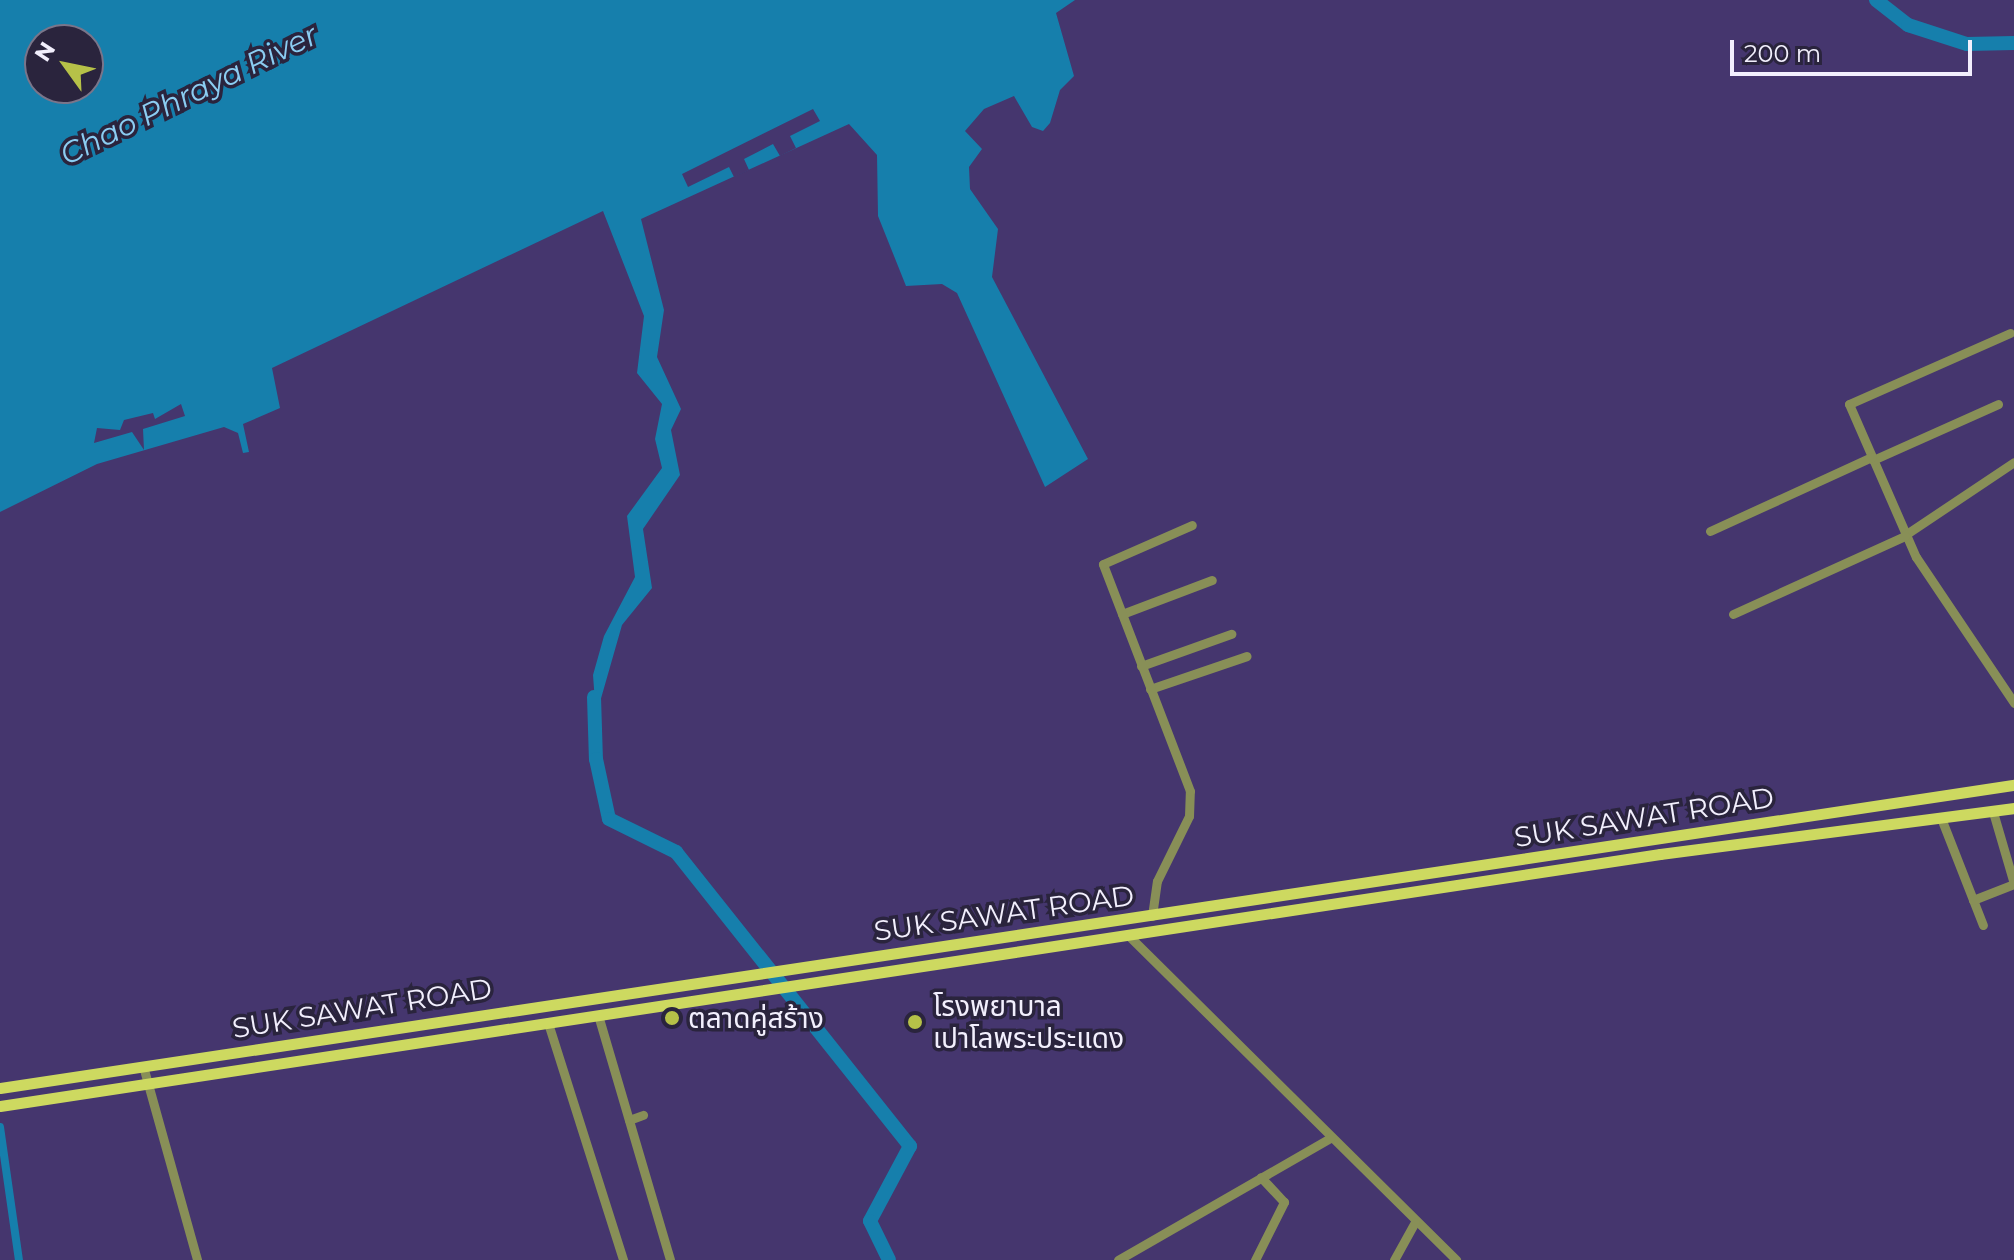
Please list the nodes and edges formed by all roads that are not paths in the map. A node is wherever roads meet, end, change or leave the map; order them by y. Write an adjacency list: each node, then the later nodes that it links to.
1 (2010, 333): 3 (street)
2 (1998, 404): 3 (street)
3 (1872, 459): 6 (street); 7 (street)
4 (2014, 462): 7 (street)
5 (1192, 525): 9 (street)
6 (1710, 531)
7 (1905, 536): 10 (street); 15 (street)
8 (1212, 580): 9 (street)
9 (1122, 614): 13 (street)
10 (1733, 614)
11 (1231, 634): 13 (street)
12 (1247, 656): 14 (street)
13 (1141, 666): 14 (street)
14 (1150, 689): 22 (street)
15 (2014, 703)
16 (2014, 785): 22 (main road, SUK SAWAT ROAD)
17 (2014, 808): 18 (main road, SUK SAWAT ROAD)
18 (1993, 812): 19 (main road, SUK SAWAT ROAD); 20 (street)
19 (1941, 818): 21 (street); 24 (main road, SUK SAWAT ROAD)
20 (2014, 884): 21 (street)
21 (1973, 900): 23 (street)
22 (1152, 916): 27 (main road, SUK SAWAT ROAD)
23 (1983, 925)
24 (1130, 937): 25 (main road, SUK SAWAT ROAD); 33 (street)
25 (598, 1015): 26 (main road, SUK SAWAT ROAD); 32 (street)
26 (548, 1023): 28 (main road, SUK SAWAT ROAD); 37 (street)
27 (143, 1066): 28 (street); 29 (main road, SUK SAWAT ROAD)
28 (148, 1084): 30 (main road, SUK SAWAT ROAD); 36 (street)
29 (0, 1088)
30 (3, 1106)
31 (643, 1115): 32 (street)
32 (629, 1120): 38 (street)
33 (1330, 1138): 34 (street); 35 (street)
34 (1261, 1177): 39 (street); 40 (street)
35 (1415, 1222): 41 (street); 42 (street)
36 (197, 1260)
37 (623, 1260)
38 (670, 1260)
39 (1118, 1260)
40 (1255, 1260)
41 (1394, 1260)
42 (1456, 1260)

